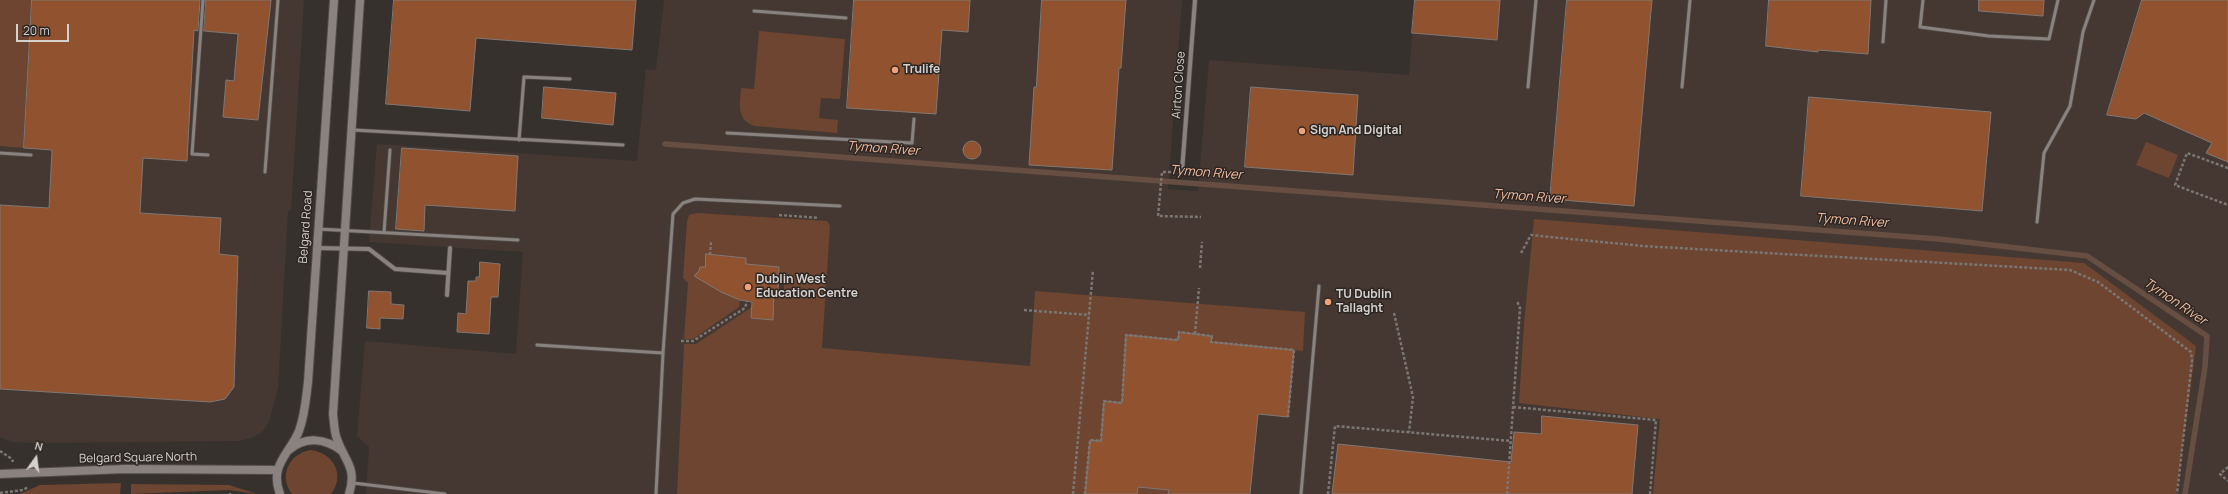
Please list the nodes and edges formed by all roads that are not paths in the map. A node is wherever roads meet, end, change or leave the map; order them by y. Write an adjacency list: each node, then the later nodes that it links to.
1 (203, 0): 25 (lane)
2 (278, 0): 28 (lane)
3 (334, 0): 31 (main road, Belgard Road)
4 (360, 0): 19 (main road)
5 (1195, 0): 27 (street, Airton Close)
6 (1536, 0): 16 (lane)
7 (1690, 0): 17 (lane)
8 (1886, 0): 14 (lane)
9 (1923, 0): 10 (lane)
10 (2058, 0)
11 (2094, 0): 30 (lane)
12 (754, 11): 13 (lane)
13 (846, 18)
14 (1883, 42)
15 (570, 79): 21 (lane)
16 (1528, 87)
17 (1682, 87)
18 (914, 119): 20 (lane)
19 (351, 130): 21 (lane); 32 (main road)
20 (727, 133)
21 (519, 140): 22 (lane)
22 (623, 145)
23 (390, 150): 33 (lane)
24 (0, 153): 26 (lane)
25 (208, 155)
26 (31, 156)
27 (1182, 171)
28 (265, 172)
29 (840, 206): 42 (lane)
30 (2037, 222)
31 (318, 229): 32 (lane); 35 (main road, Belgard Road)
32 (344, 231): 33 (lane); 37 (main road)
33 (384, 233): 34 (lane)
34 (518, 240)
35 (317, 248): 37 (street); 43 (main road, Belgard Road)
36 (450, 248): 38 (street)
37 (343, 249): 38 (street); 44 (main road)
38 (448, 273): 40 (street)
39 (1319, 286): 52 (lane)
40 (447, 295)
41 (537, 346): 42 (lane)
42 (663, 353): 51 (lane)
43 (287, 452): 44 (main road); 45 (main road, Belgard Road)
44 (344, 453): 47 (main road)
45 (277, 470): 46 (main road, Belgard Square North); 48 (main road)
46 (0, 474)
47 (353, 483): 49 (main road); 50 (lane)
48 (280, 494)
49 (349, 494)
50 (445, 494)
51 (656, 494)
52 (1300, 494)

